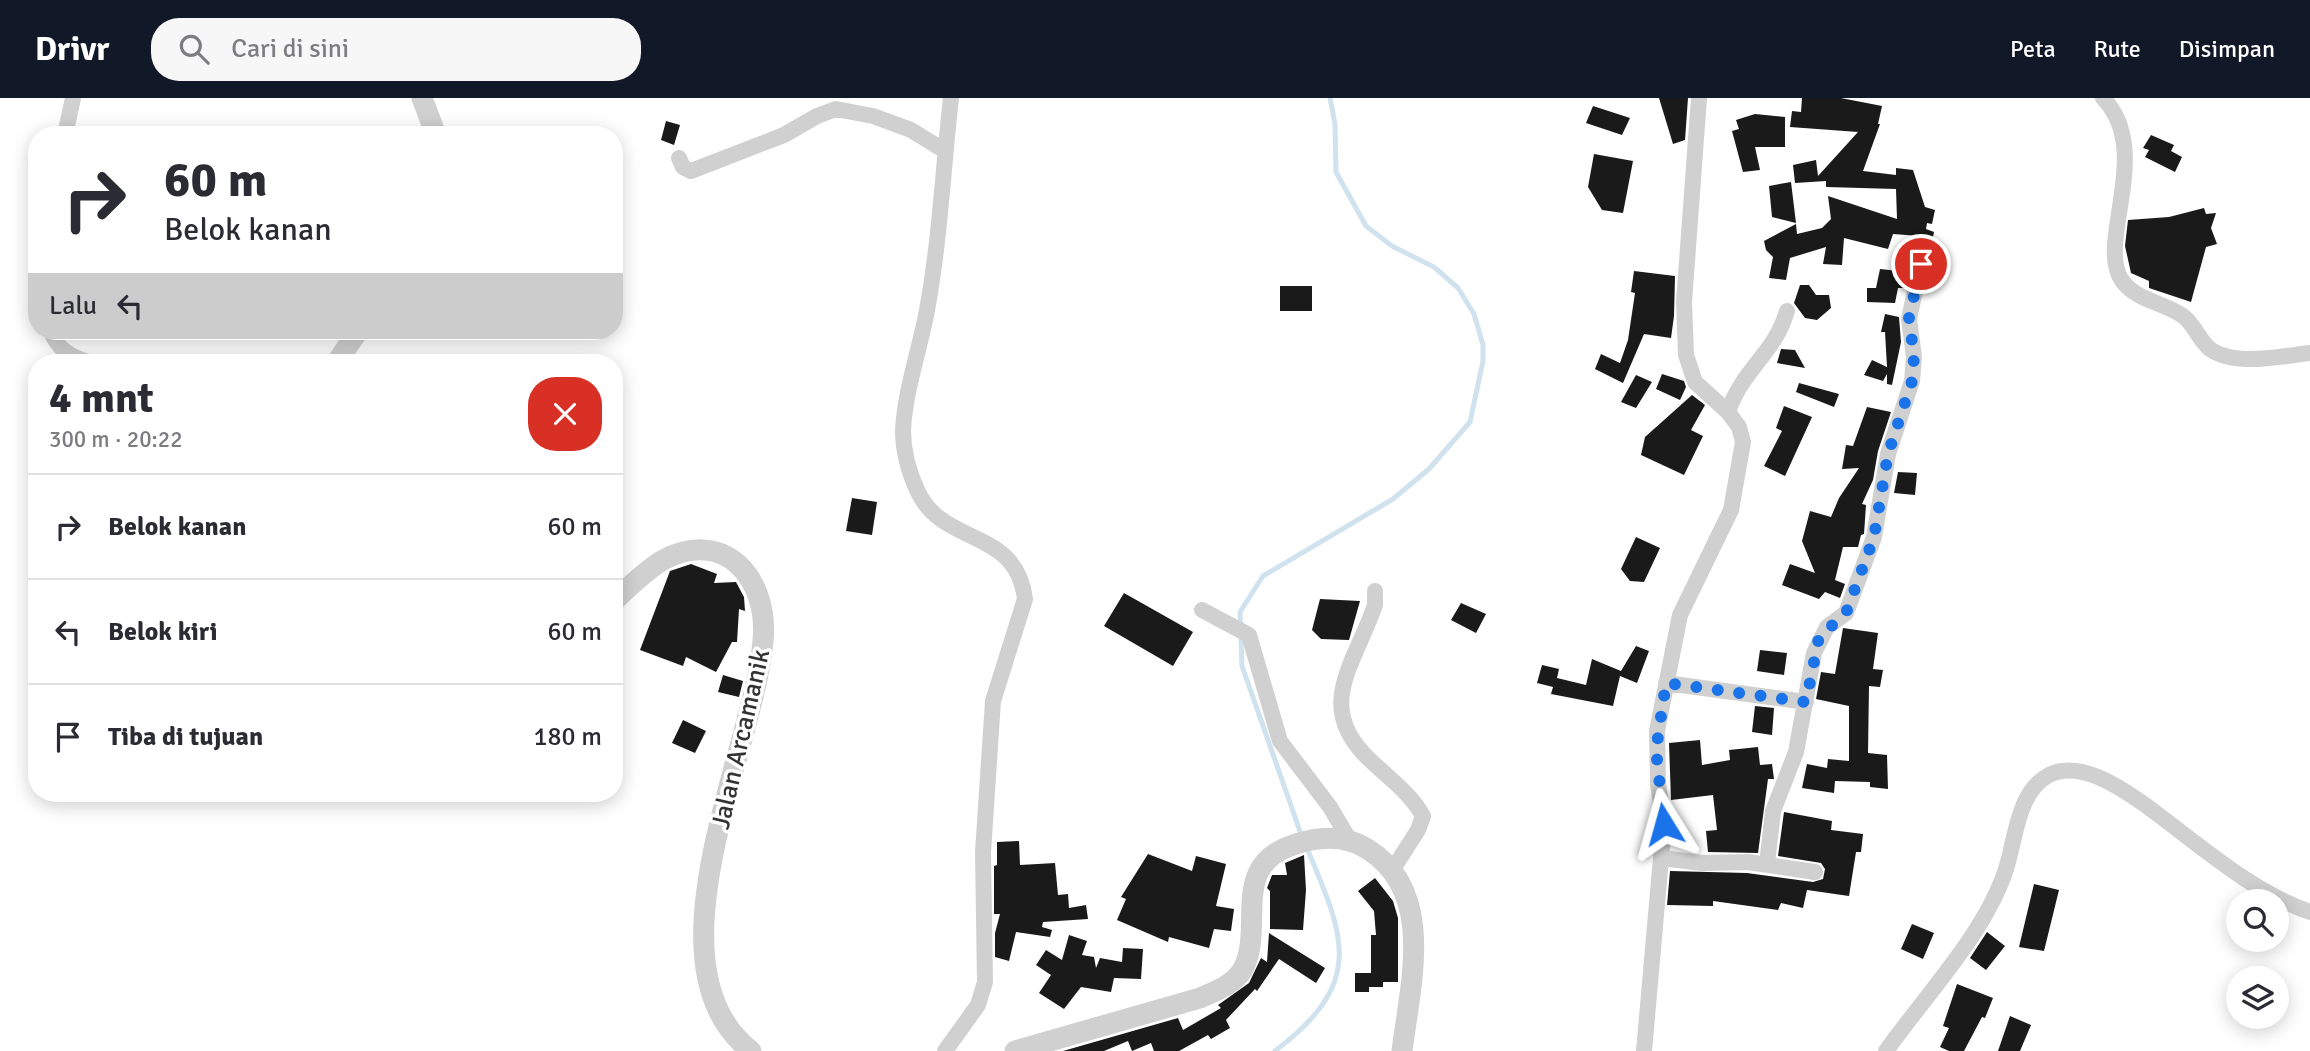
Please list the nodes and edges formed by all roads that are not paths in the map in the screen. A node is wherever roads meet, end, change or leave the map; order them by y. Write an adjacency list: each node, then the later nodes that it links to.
1 (74, 98): 6 (street)
2 (422, 98): 7 (street)
3 (951, 98): 8 (street)
4 (1699, 98): 15 (street)
5 (2103, 98): 13 (street)
6 (67, 126)
7 (433, 126)
8 (945, 151): 9 (street); 28 (street)
9 (678, 158)
10 (1921, 264): 20 (street)
11 (1787, 311): 15 (street)
12 (54, 340): 14 (street)
13 (2310, 353)
14 (68, 354)
15 (1728, 412): 19 (street)
16 (1375, 591): 24 (street)
17 (623, 594): 27 (street, Jalan Arcamanik)
18 (1202, 610): 21 (street)
19 (1666, 683): 20 (street); 22 (street)
20 (1806, 702): 23 (street)
21 (1349, 839): 24 (street); 29 (street)
22 (1662, 858): 23 (street); 31 (street)
23 (1767, 864): 25 (street)
24 (1393, 869): 30 (street)
25 (1815, 872)
26 (2310, 912): 32 (street)
27 (751, 1051)
28 (945, 1051)
29 (1015, 1051)
30 (1402, 1051)
31 (1644, 1051)
32 (1886, 1051)

